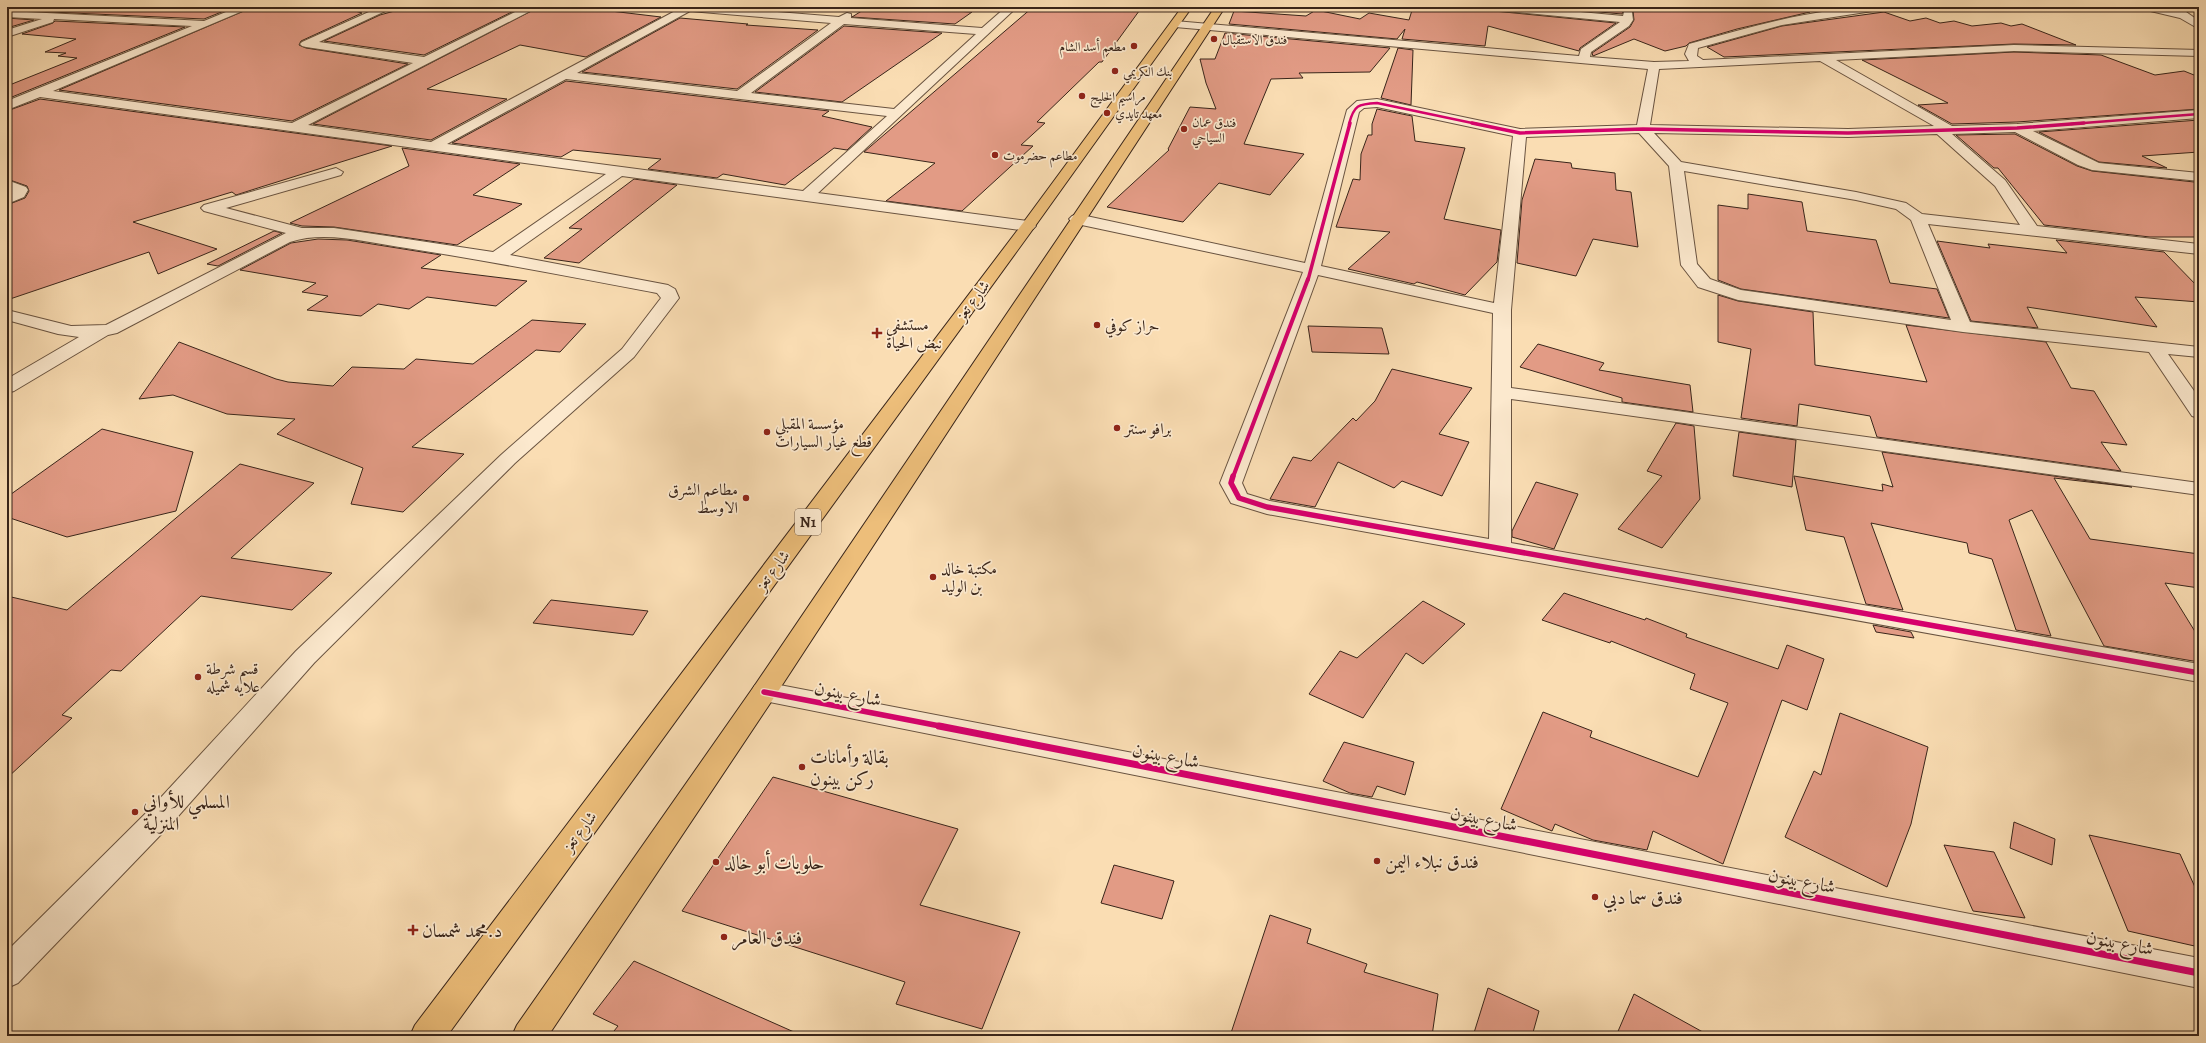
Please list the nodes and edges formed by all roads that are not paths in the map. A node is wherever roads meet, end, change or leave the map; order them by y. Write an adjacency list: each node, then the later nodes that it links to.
1 (247, 7): 20 (street)
2 (389, 7): 28 (street)
3 (533, 7): 28 (street)
4 (686, 7): 18 (street); 31 (street)
5 (859, 7): 18 (street)
6 (1012, 7): 23 (street)
7 (1220, 7): 22 (highway)
8 (1494, 7): 19 (street)
9 (1626, 7): 19 (street)
10 (1879, 7): 29 (street)
11 (2146, 7): 15 (street)
12 (2172, 7): 13 (street); 15 (street)
13 (2192, 9)
14 (7, 14): 16 (street)
15 (2182, 15): 21 (street)
16 (59, 16): 20 (street); 24 (street)
17 (1181, 16): 22 (street); 52 (highway, شارع تعز / N1)
18 (841, 20): 23 (street); 33 (street)
19 (1628, 20): 27 (street)
20 (208, 24): 32 (street)
21 (2199, 26)
22 (1206, 27): 27 (street); 51 (highway)
23 (986, 32): 35 (street)
24 (7, 34)
25 (2199, 53): 26 (street)
26 (1821, 57): 29 (street); 40 (street)
27 (1584, 60): 30 (street)
28 (426, 61): 37 (street)
29 (1699, 63): 30 (street)
30 (1654, 66): 39 (street)
31 (564, 75): 33 (street); 42 (street)
32 (38, 93): 34 (street); 37 (street)
33 (740, 95): 35 (street)
34 (7, 106)
35 (898, 113): 48 (street)
36 (2199, 114): 38 (street)
37 (292, 128): 42 (street)
38 (2017, 128): 40 (street); 46 (street)
39 (1643, 129): 40 (street); 41 (street); 43 (street)
40 (1945, 130): 53 (street)
41 (1520, 133): 57 (street); 58 (street)
42 (433, 146): 44 (street)
43 (1676, 165): 50 (street); 60 (street)
44 (619, 171): 48 (street); 56 (street)
45 (336, 172): 54 (street)
46 (2199, 177)
47 (7, 184): 49 (street)
48 (807, 196): 52 (street)
49 (7, 200)
50 (1918, 218): 53 (street); 60 (street)
51 (1077, 219): 57 (street); 70 (highway)
52 (1028, 226): 73 (highway, شارع تعز / N1)
53 (2032, 231): 55 (street)
54 (302, 233): 56 (street); 61 (street)
55 (2199, 249)
56 (496, 257): 71 (street)
57 (1312, 269): 58 (street); 68 (street)
58 (1502, 310): 65 (street)
59 (7, 315): 61 (street)
60 (1963, 327): 62 (street)
61 (102, 331): 64 (street)
62 (2154, 348): 63 (street); 66 (street)
63 (2199, 352)
64 (7, 387)
65 (1501, 392): 67 (street); 68 (street)
66 (2199, 412)
67 (2199, 489)
68 (1500, 548): 69 (street)
69 (2199, 674)
70 (764, 692): 72 (street, شارع بينون); 74 (highway)
71 (7, 972)
72 (2199, 973)
73 (427, 1036)
74 (530, 1036)

